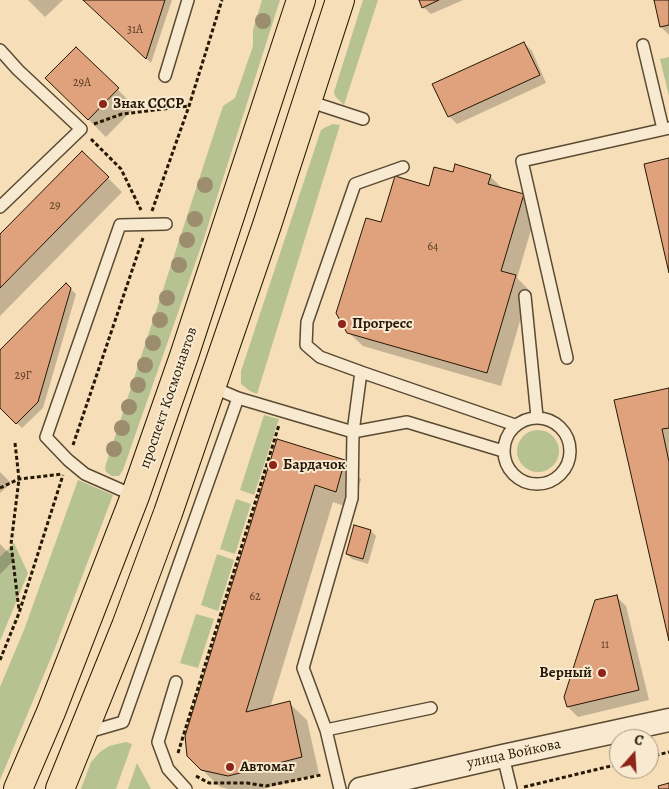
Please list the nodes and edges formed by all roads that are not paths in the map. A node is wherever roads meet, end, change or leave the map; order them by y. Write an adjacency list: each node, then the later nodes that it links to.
1 (188, 0): 6 (lane)
2 (301, 0): 22 (main road, проспект Космонавтов)
3 (340, 0): 7 (main road)
4 (643, 46): 9 (lane)
5 (0, 50): 11 (lane)
6 (165, 76)
7 (308, 101): 8 (lane); 16 (main road)
8 (363, 119)
9 (666, 129): 14 (lane)
10 (403, 167): 15 (lane)
11 (0, 207)
12 (166, 224): 22 (lane)
13 (524, 296): 18 (lane)
14 (567, 358)
15 (361, 372): 19 (lane); 20 (lane)
16 (212, 387): 17 (lane); 27 (main road)
17 (238, 398): 20 (lane); 27 (lane)
18 (537, 417): 19 (lane); 21 (lane)
19 (515, 425): 21 (lane)
20 (353, 432): 21 (lane); 26 (lane)
21 (503, 451)
22 (134, 496): 29 (main road, проспект Космонавтов)
23 (176, 682): 31 (lane)
24 (431, 708): 26 (lane)
25 (669, 720): 28 (street, улица Войкова)
26 (326, 730): 32 (lane)
27 (83, 733): 30 (main road)
28 (503, 756): 33 (street, улица Войкова); 34 (lane)
29 (18, 789)
30 (60, 789)
31 (186, 789)
32 (340, 789)
33 (360, 789)
34 (511, 789)

